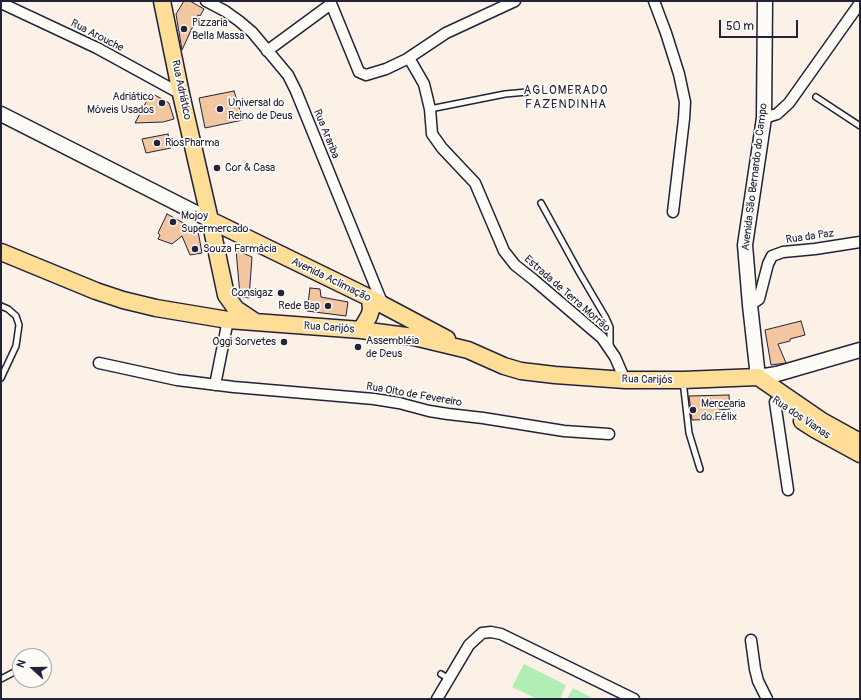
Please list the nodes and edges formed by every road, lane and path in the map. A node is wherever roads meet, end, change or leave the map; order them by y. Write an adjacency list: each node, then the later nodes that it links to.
1 (162, 1): 12 (main road, Rua Adriático)
2 (206, 1): 9 (street, Rua Arariba)
3 (515, 1): 10 (street)
4 (654, 1): 19 (street)
5 (765, 1): 16 (main road, Avenida São Bernardo do Campo)
6 (1, 2): 12 (street, Rua Arouche)
7 (331, 2): 9 (street); 10 (street)
8 (860, 3): 16 (street)
9 (267, 51): 24 (street, Rua Arariba)
10 (409, 58): 14 (street, Estrada de Terra Morrão)
11 (527, 92): 14 (lane)
12 (181, 94): 20 (main road, Rua Adriático)
13 (816, 97): 17 (lane)
14 (430, 109): 31 (street, Estrada de Terra Morrão)
15 (1, 114): 20 (main road, Avenida Aclimação)
16 (764, 118): 25 (main road, Avenida São Bernardo do Campo)
17 (860, 126)
18 (541, 203): 31 (lane)
19 (673, 212)
20 (210, 220): 23 (main road, Rua Adriático); 24 (main road, Avenida Aclimação)
21 (860, 242): 25 (street, Rua da Paz)
22 (1, 252): 27 (main road, Rua Carijós)
23 (226, 295): 27 (main road); 29 (main road, Rua Adriático)
24 (376, 302): 30 (main road); 32 (main road, Avenida Aclimação)
25 (750, 305): 35 (main road, Avenida São Bernardo do Campo)
26 (1, 306): 36 (lane)
27 (195, 315): 28 (main road, Rua Carijós)
28 (228, 320): 29 (main road, Rua Carijós); 39 (street)
29 (256, 322): 30 (main road, Rua Carijós)
30 (361, 330): 32 (main road, Rua Carijós)
31 (610, 348): 37 (street, Estrada de Terra Morrão)
32 (468, 350): 37 (main road, Rua Carijós)
33 (860, 350): 35 (main road)
34 (99, 363): 39 (street, Rua Oito de Fevereiro)
35 (752, 377): 38 (main road, Rua Carijós); 40 (main road, Rua dos Vianas); 42 (main road, Rua dos Vianas)
36 (1, 378)
37 (625, 380): 38 (main road, Rua Carijós)
38 (683, 380): 44 (lane)
39 (215, 385): 41 (street, Rua Oito de Fevereiro)
40 (775, 402): 43 (main road, Rua dos Vianas); 45 (street)
41 (609, 434)
42 (860, 442)
43 (860, 454)
44 (700, 469)
45 (788, 490)
46 (751, 640): 51 (street)
47 (12, 673): 48 (lane)
48 (1, 679)
49 (437, 699): 50 (street)
50 (634, 699)
51 (767, 699)

